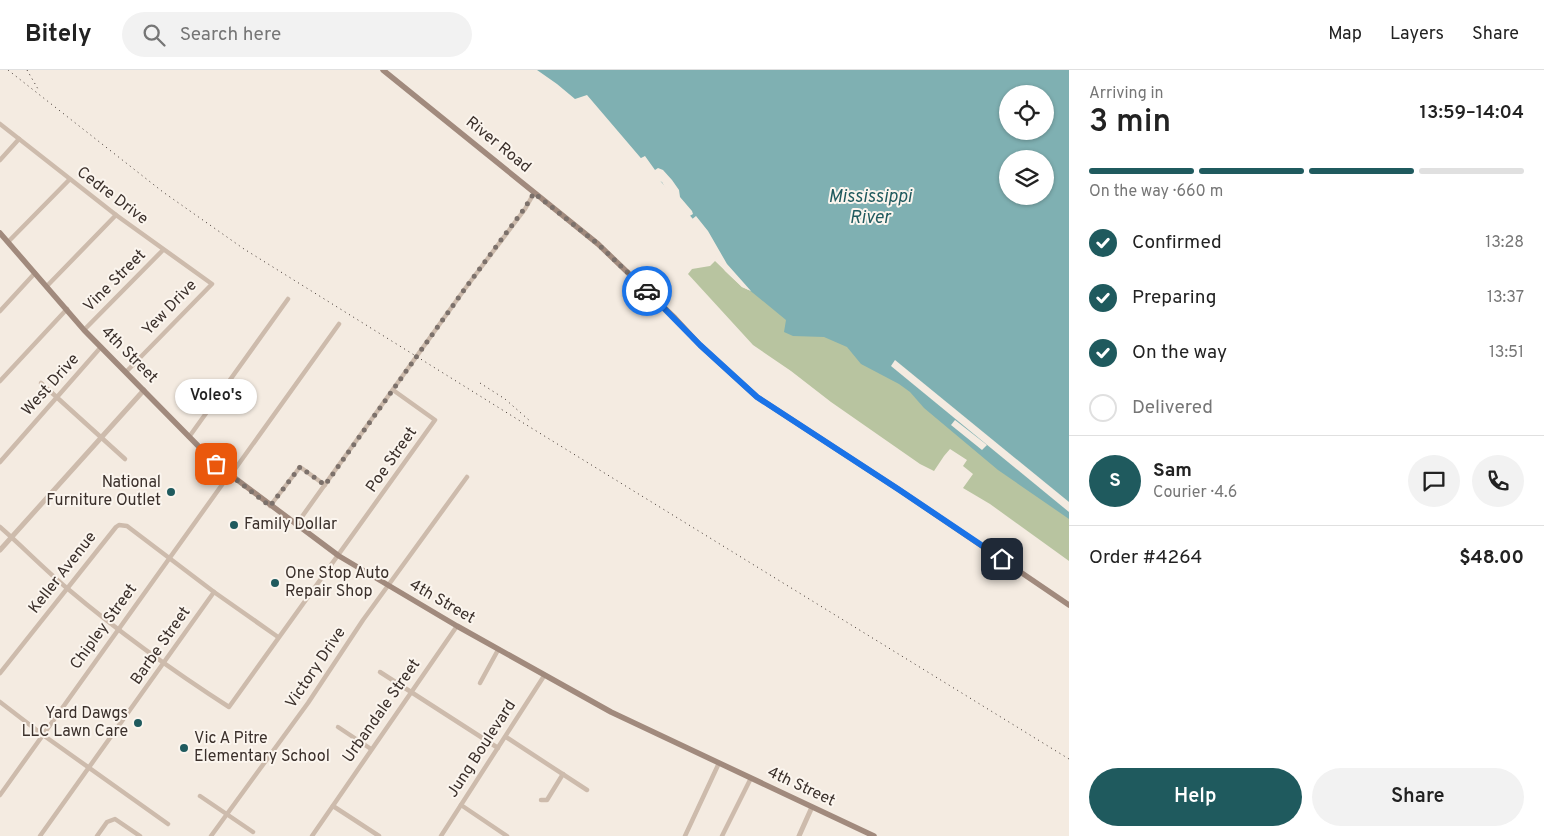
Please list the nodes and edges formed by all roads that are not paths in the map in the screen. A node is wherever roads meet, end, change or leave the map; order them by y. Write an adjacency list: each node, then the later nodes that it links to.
1 (383, 70): 6 (main road, River Road)
2 (0, 124): 3 (street, Cedre Drive)
3 (19, 139): 4 (street); 5 (street, Cedre Drive)
4 (0, 160)
5 (69, 180): 7 (street, Cedre Drive); 9 (street)
6 (534, 193): 24 (street); 43 (main road, River Road)
7 (116, 215): 10 (street, Cedre Drive); 13 (street)
8 (1, 237): 9 (main road, 4th Street)
9 (8, 242): 11 (main road, 4th Street)
10 (163, 250): 12 (street, Cedre Drive); 18 (street, Vine Street)
11 (35, 273): 13 (main road, 4th Street); 16 (street)
12 (212, 284): 20 (street, Yew Drive)
13 (47, 286): 15 (main road, 4th Street)
14 (288, 299): 26 (street)
15 (66, 309): 18 (main road, 4th Street); 21 (street)
16 (0, 311)
17 (339, 324): 30 (street, Chipley Street)
18 (84, 330): 19 (main road, 4th Street)
19 (101, 347): 20 (main road, 4th Street); 25 (street, West Drive)
20 (126, 372): 23 (main road, 4th Street)
21 (0, 381)
22 (41, 383): 25 (street)
23 (144, 390): 26 (main road, 4th Street); 27 (street)
24 (393, 390): 32 (street); 38 (street, Poe Street)
25 (57, 398): 27 (street); 29 (street, West Drive)
26 (189, 437): 30 (main road, 4th Street)
27 (101, 438): 28 (street); 36 (street)
28 (125, 459)
29 (0, 462)
30 (229, 475): 33 (main road, 4th Street); 39 (street, Chipley Street)
31 (467, 476): 40 (street, Victory Drive)
32 (325, 485): 33 (street); 34 (street)
33 (270, 506): 34 (main road, 4th Street)
34 (296, 525): 38 (main road, 4th Street)
35 (0, 526): 36 (street)
36 (12, 537): 37 (street); 41 (street)
37 (0, 550)
38 (339, 556): 40 (main road, 4th Street); 46 (street)
39 (168, 559): 41 (street, Keller Avenue); 42 (street, Keller Avenue); 45 (street, Chipley Street)
40 (388, 586): 44 (main road, 4th Street); 71 (street, Victory Drive)
41 (67, 588): 45 (street); 50 (street, Keller Avenue)
42 (214, 592): 46 (street, Keller Avenue); 48 (street, Barbe Street)
43 (1069, 605)
44 (457, 626): 47 (main road, 4th Street); 53 (street, Urbandale Street)
45 (118, 629): 48 (street); 56 (street, Chipley Street)
46 (278, 637): 48 (street)
47 (498, 650): 51 (main road, 4th Street); 52 (street)
48 (164, 662): 61 (street, Barbe Street)
49 (380, 672): 53 (street)
50 (0, 673)
51 (544, 676): 57 (street, Jung Boulevard); 60 (main road, 4th Street)
52 (480, 683)
53 (410, 692): 58 (street); 59 (street, Urbandale Street)
54 (0, 702): 56 (street)
55 (338, 727): 59 (street)
56 (43, 735): 61 (street); 65 (street, Chipley Street)
57 (506, 737): 58 (street, Jung Boulevard); 62 (street)
58 (498, 748): 68 (street, Jung Boulevard)
59 (371, 749): 69 (street, Urbandale Street)
60 (718, 763): 63 (main road, 4th Street); 83 (street)
61 (89, 768): 72 (street); 75 (street, Barbe Street)
62 (563, 774): 64 (street); 67 (street)
63 (751, 778): 70 (main road, 4th Street); 84 (street)
64 (587, 790)
65 (0, 795)
66 (200, 796): 71 (street)
67 (541, 800)
68 (461, 805): 81 (street, Jung Boulevard); 82 (street)
69 (333, 806): 79 (street, Urbandale Street); 80 (street)
70 (812, 807): 73 (main road, 4th Street); 85 (street)
71 (227, 814): 74 (street); 78 (street, Victory Drive)
72 (168, 824)
73 (861, 830): 86 (street); 87 (main road, 4th Street)
74 (253, 832)
75 (40, 836)
76 (97, 836): 77 (street)
77 (140, 836)
78 (211, 836)
79 (312, 836)
80 (379, 836)
81 (441, 836)
82 (507, 836)
83 (685, 836)
84 (722, 836)
85 (799, 836)
86 (858, 836)
87 (874, 836)

